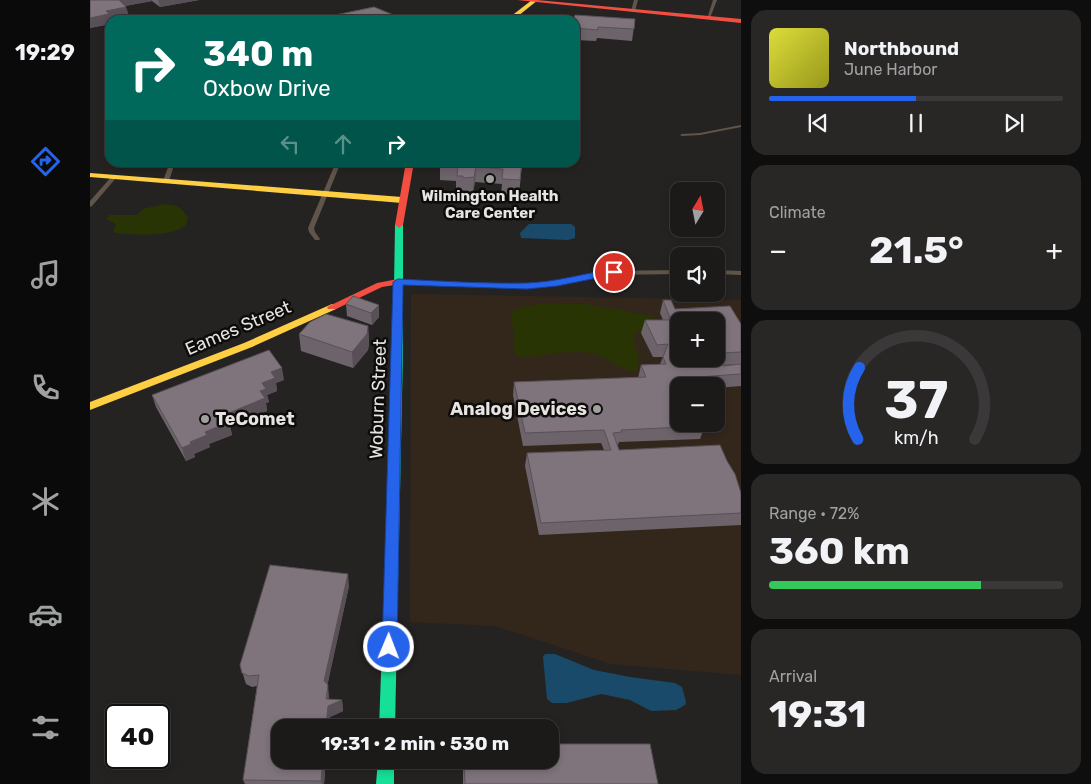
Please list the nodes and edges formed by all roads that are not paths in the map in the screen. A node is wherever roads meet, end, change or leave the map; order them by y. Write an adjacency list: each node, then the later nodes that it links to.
1 (520, 0): 3 (main road)
2 (715, 0): 6 (street)
3 (534, 1): 4 (main road); 5 (main road)
4 (635, 6): 6 (main road)
5 (516, 15)
6 (708, 18): 7 (main road)
7 (741, 21)
8 (741, 126): 9 (street)
9 (682, 135)
10 (170, 167): 15 (street)
11 (337, 167): 16 (street)
12 (409, 167): 17 (main road, Woburn Street)
13 (90, 176): 14 (main road)
14 (114, 177): 15 (main road); 18 (street)
15 (166, 182): 16 (main road)
16 (326, 194): 17 (main road); 19 (street)
17 (402, 200): 23 (main road, Woburn Street)
18 (90, 205)
19 (317, 238)
20 (670, 272): 23 (street)
21 (725, 272): 22 (street)
22 (741, 273)
23 (398, 282): 24 (main road, Eames Street); 25 (main road, Woburn Street)
24 (90, 406)
25 (387, 719)
26 (386, 769): 27 (main road)
27 (385, 784)

